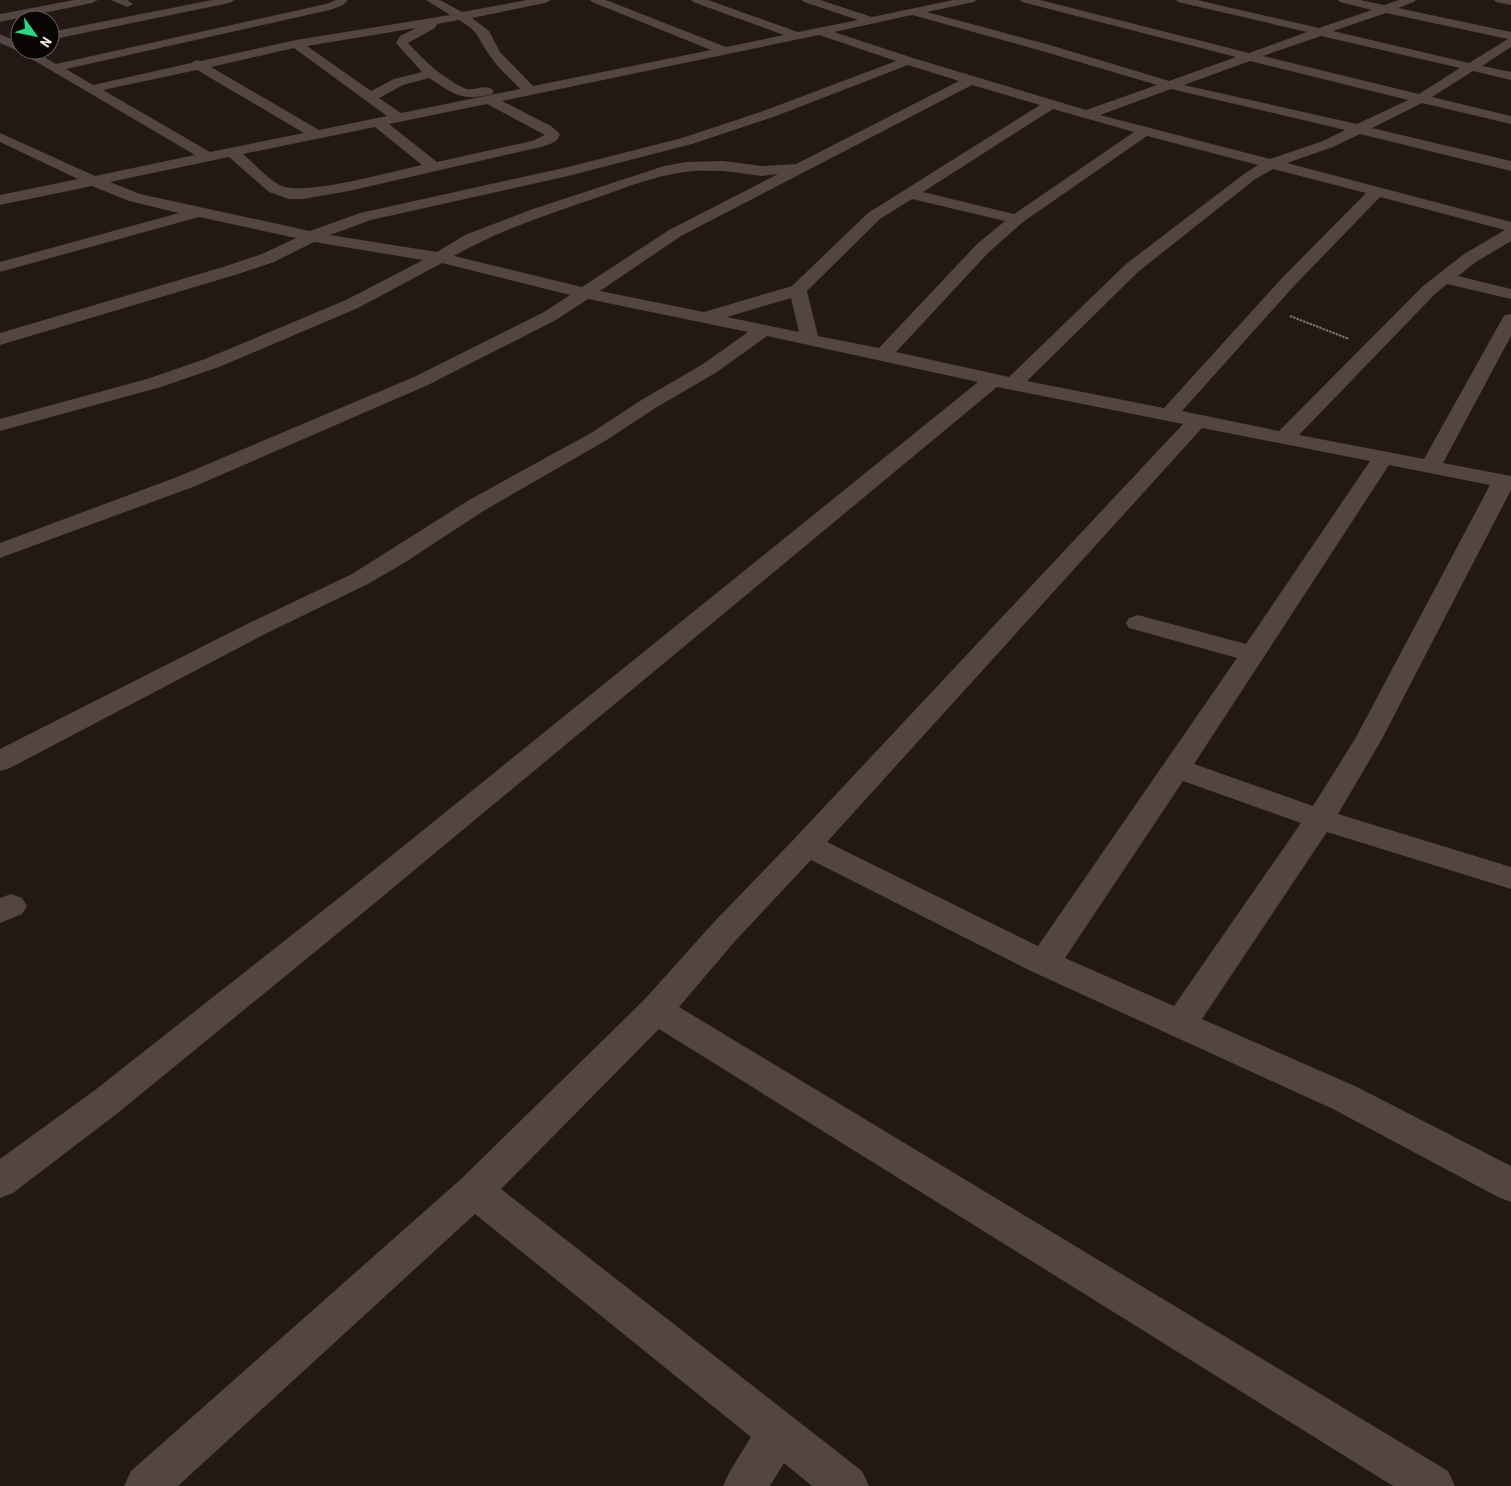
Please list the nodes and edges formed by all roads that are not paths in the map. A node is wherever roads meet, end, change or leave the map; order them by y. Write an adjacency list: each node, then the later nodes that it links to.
1 (92, 0): 22 (street)
2 (229, 0): 27 (street)
3 (342, 0): 19 (street)
4 (432, 0): 21 (street)
5 (545, 0): 21 (street)
6 (596, 0): 33 (street)
7 (697, 0): 28 (street)
8 (808, 0): 23 (street)
9 (970, 0): 15 (street)
10 (1026, 0): 35 (street)
11 (1182, 0): 26 (street)
12 (1344, 0): 18 (street)
13 (1410, 0): 18 (street)
14 (1500, 0): 16 (street)
15 (940, 2): 20 (street)
16 (1511, 2)
17 (284, 3): 19 (street)
18 (1386, 9): 26 (street); 29 (street)
19 (306, 12): 40 (street)
20 (913, 12): 23 (street); 44 (street)
21 (461, 16): 24 (street); 45 (street)
22 (0, 18)
23 (870, 20): 25 (street)
24 (436, 21): 31 (street); 41 (street)
25 (820, 31): 28 (street); 37 (street)
26 (1316, 32): 35 (street); 39 (street)
27 (60, 34)
28 (799, 36): 33 (street)
29 (1511, 36)
30 (1511, 42): 39 (street)
31 (296, 44): 34 (street); 47 (street)
32 (223, 49): 34 (street)
33 (726, 51): 45 (street)
34 (237, 56): 38 (street)
35 (1249, 56): 44 (street); 49 (street)
36 (41, 60): 40 (street)
37 (908, 61): 43 (street); 73 (street)
38 (198, 64): 46 (street); 57 (street)
39 (1469, 67): 42 (street); 49 (street)
40 (54, 68): 46 (street)
41 (431, 74): 45 (street); 47 (street)
42 (1511, 76)
43 (971, 80): 50 (street); 63 (street)
44 (1169, 84): 51 (street); 55 (street)
45 (526, 88): 48 (street)
46 (91, 89): 60 (street)
47 (370, 98): 52 (street)
48 (488, 99): 52 (street); 62 (street)
49 (1420, 99): 53 (street); 55 (street)
50 (1052, 104): 51 (street); 67 (street)
51 (1086, 115): 56 (street)
52 (399, 118): 54 (street)
53 (1511, 120)
54 (377, 122): 57 (street); 62 (street)
55 (1357, 129): 61 (street); 64 (street)
56 (1146, 130): 61 (street); 70 (street)
57 (317, 134): 59 (street)
58 (0, 137): 65 (street)
59 (232, 152): 60 (street); 62 (street)
60 (208, 157): 65 (street)
61 (1270, 164): 66 (street); 86 (street)
62 (433, 166)
63 (806, 166): 74 (street); 78 (street)
64 (1511, 166)
65 (94, 181): 68 (street); 69 (street)
66 (1377, 191): 71 (street); 87 (street)
67 (912, 194): 70 (street); 77 (street)
68 (0, 200)
69 (198, 212): 73 (street); 75 (street)
70 (1017, 219): 85 (street)
71 (1511, 227)
72 (1511, 234): 76 (street)
73 (313, 236): 74 (street); 83 (street)
74 (439, 258): 78 (street); 88 (street)
75 (0, 267)
76 (1443, 278): 79 (street); 89 (street)
77 (798, 290): 80 (street); 84 (street)
78 (584, 293): 80 (street); 93 (street)
79 (1511, 294)
80 (704, 318): 82 (street)
81 (1511, 319): 91 (street)
82 (762, 331): 84 (street); 96 (street)
83 (0, 339)
84 (810, 341): 85 (street)
85 (883, 355): 86 (street)
86 (1003, 382): 87 (street); 104 (street)
87 (1184, 417): 89 (street); 99 (street)
88 (0, 425)
89 (1285, 437): 90 (street)
90 (1383, 458): 91 (street); 95 (street)
91 (1430, 467): 92 (street)
92 (1507, 482): 98 (street)
93 (0, 551)
94 (1138, 623): 95 (street)
95 (1252, 654): 97 (street)
96 (0, 761)
97 (1177, 768): 98 (street); 101 (street)
98 (1320, 819): 100 (street); 103 (street)
99 (807, 845): 101 (street); 102 (street)
100 (1511, 878)
101 (1044, 963): 103 (street)
102 (656, 1010): 106 (street); 111 (street)
103 (1180, 1024): 105 (street)
104 (0, 1181)
105 (1511, 1185)
106 (474, 1191): 107 (street); 108 (street)
107 (778, 1433): 109 (street); 110 (street)
108 (146, 1486)
109 (745, 1486)
110 (847, 1486)
111 (1433, 1486)

